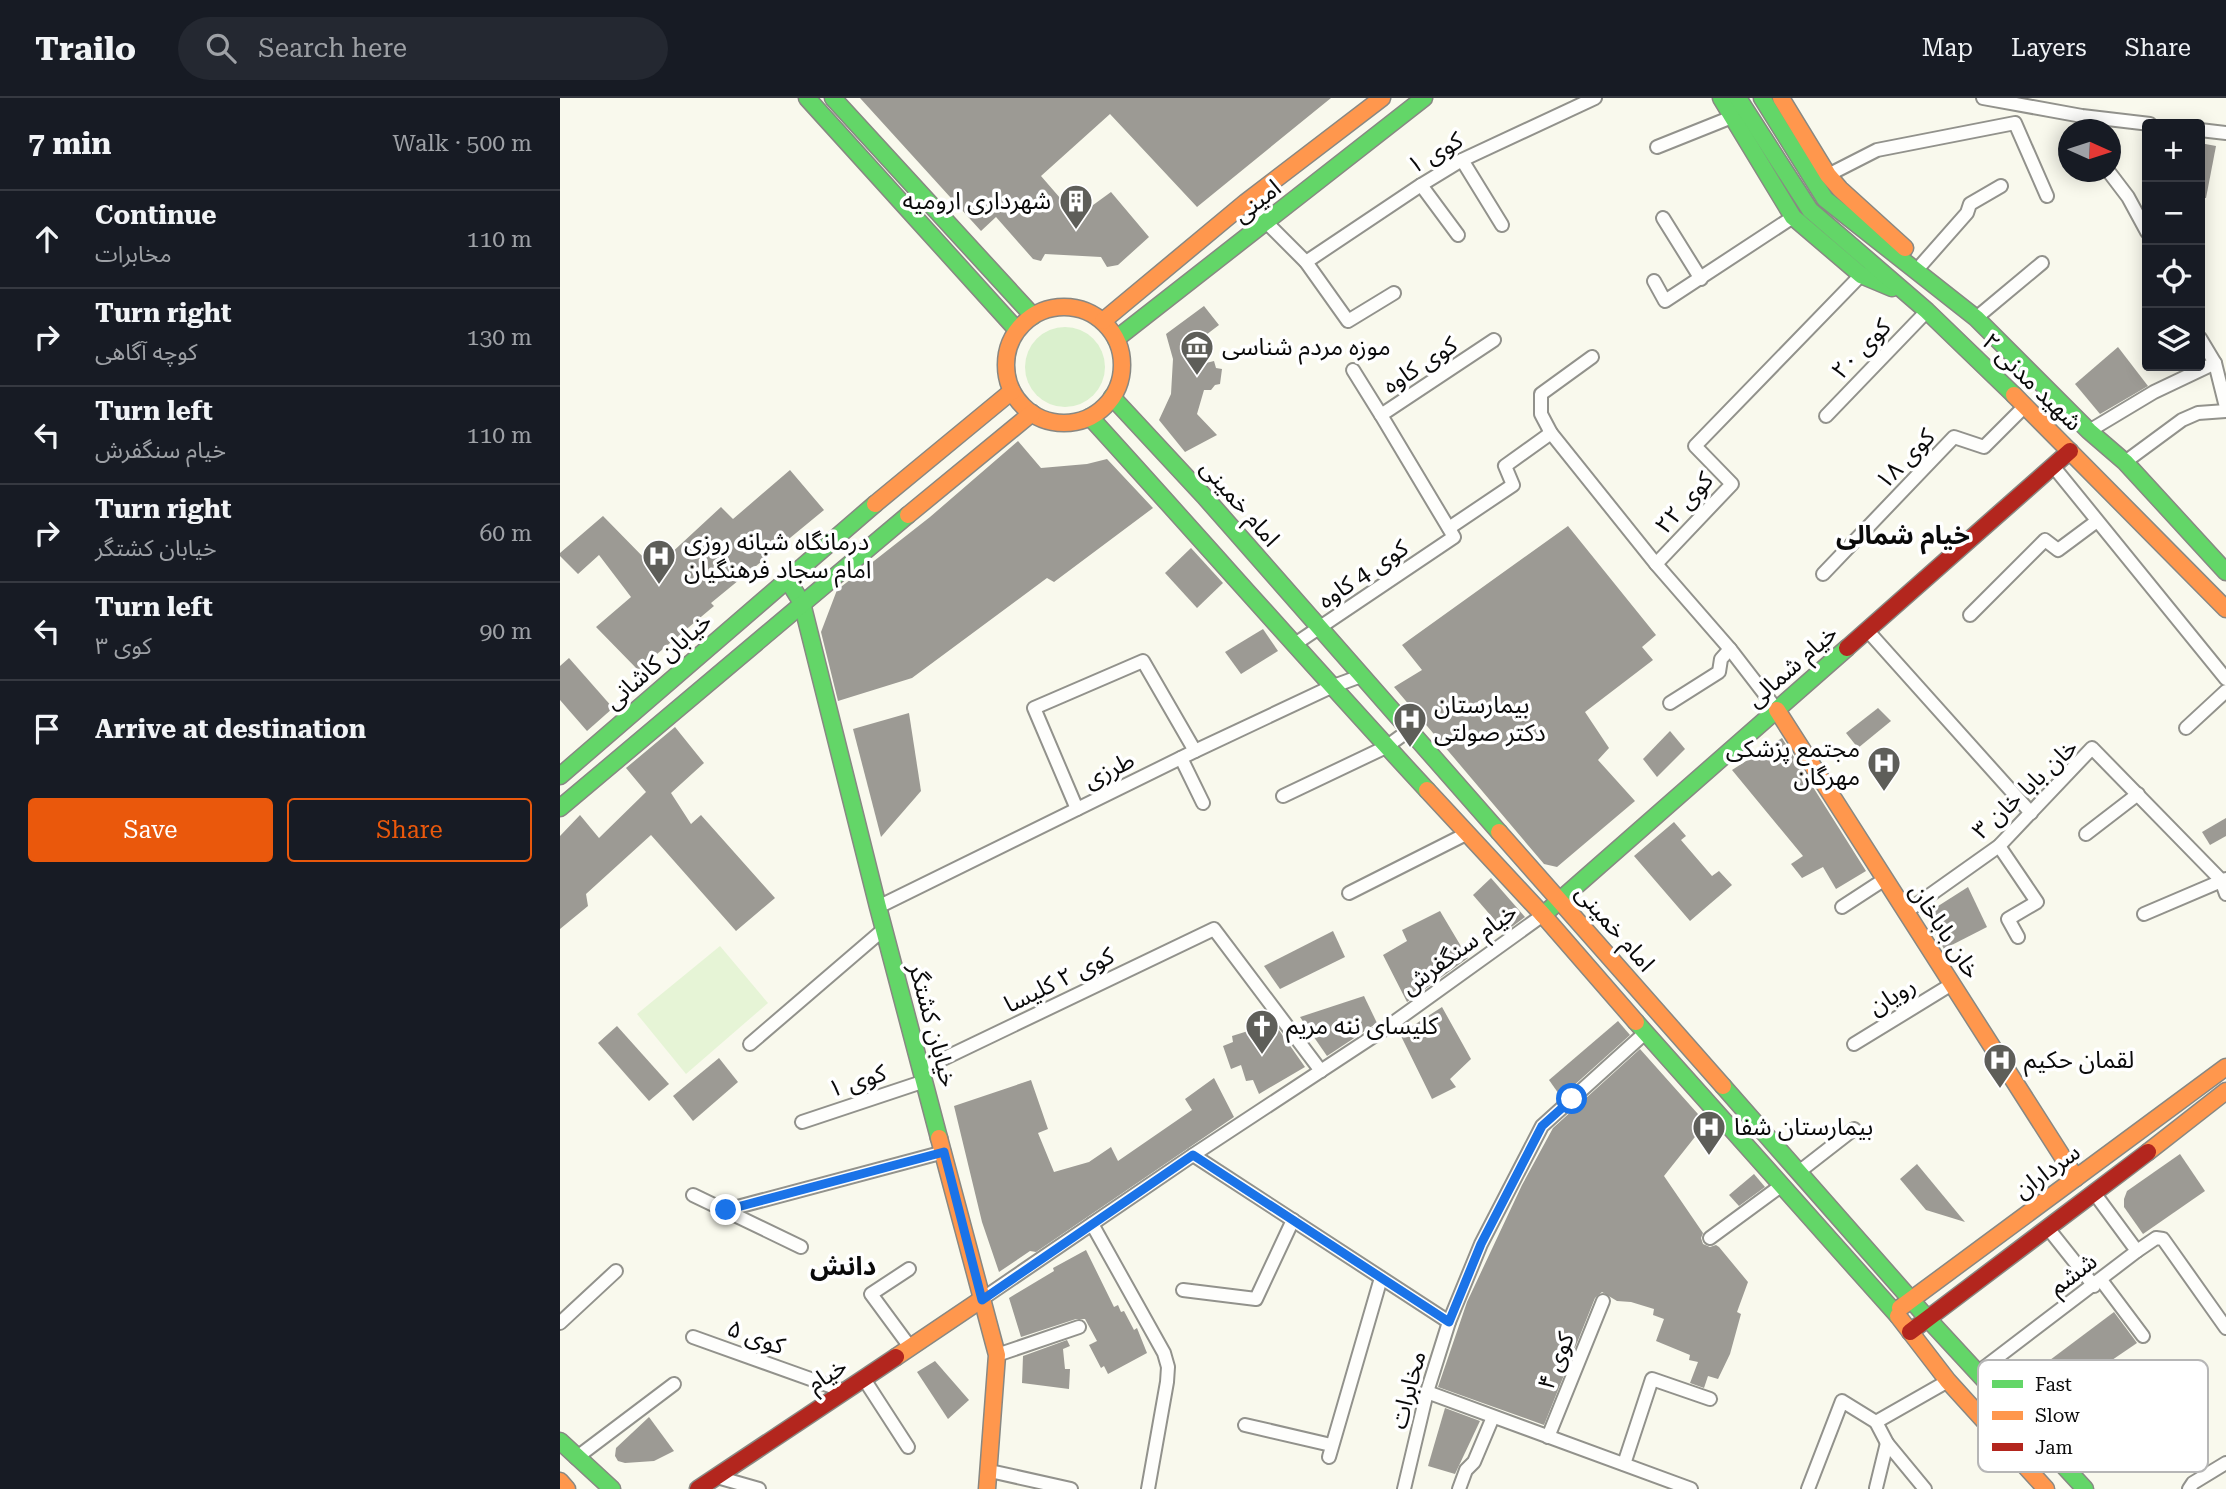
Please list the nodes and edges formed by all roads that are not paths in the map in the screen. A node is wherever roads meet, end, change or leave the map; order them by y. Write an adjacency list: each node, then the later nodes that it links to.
1 (807, 98): 45 (main road)
2 (833, 98): 42 (main road)
3 (1382, 98): 26 (main road, امینی)
4 (1424, 98): 29 (main road, امینی)
5 (1595, 98): 20 (street, کوی ۱)
6 (1721, 98): 13 (main road)
7 (1738, 98): 40 (main road, شهید مدنی ۲)
8 (1762, 98): 21 (main road)
9 (1781, 98): 21 (main road)
10 (1983, 98): 12 (street)
11 (2062, 98): 12 (street)
12 (2059, 112): 14 (street)
13 (1732, 117): 19 (street); 27 (main road)
14 (2074, 119)
15 (2121, 124): 16 (street)
16 (2142, 124)
17 (2205, 131): 18 (street)
18 (2226, 133)
19 (1657, 147)
20 (1462, 160): 23 (street, کوی ۱); 31 (street)
21 (1822, 180): 25 (street); 35 (main road, شهید مدنی ۲)
22 (2117, 182): 30 (street)
23 (1421, 185): 32 (street); 33 (street, کوی ۱)
24 (2001, 186): 35 (street)
25 (2047, 196)
26 (1246, 202): 29 (street); 44 (main road, امینی)
27 (1793, 217): 36 (main road); 37 (street)
28 (1663, 218): 37 (street)
29 (1265, 223): 33 (street); 46 (main road, امینی)
30 (2142, 223)
31 (1502, 225)
32 (1458, 235)
33 (1306, 262): 39 (street)
34 (2042, 263): 43 (street)
35 (1924, 271): 43 (main road, شهید مدنی ۲)
36 (1861, 275): 40 (main road); 67 (street, کوی ۲۲)
37 (1700, 279): 38 (street)
38 (1654, 281)
39 (1394, 293)
40 (1910, 296): 41 (main road, شهید مدنی ۲)
41 (1927, 311): 54 (main road, شهید مدنی ۲); 58 (street, کوی ۲۰)
42 (1033, 316): 44 (main road); 45 (main road)
43 (1976, 318): 60 (main road, شهید مدنی ۲)
44 (1103, 321): 46 (main road)
45 (1017, 330): 52 (main road)
46 (1116, 339): 53 (main road)
47 (1494, 340): 57 (street, کوی کاوه)
48 (2205, 346): 50 (street)
49 (1592, 357): 61 (street)
50 (2215, 363): 55 (street); 60 (street)
51 (1353, 370): 57 (street)
52 (1012, 391): 56 (main road); 70 (main road, خیابان کاشانی)
53 (1112, 397): 59 (main road); 74 (main road, امام خمینی)
54 (2025, 406): 62 (main road, شهید مدنی ۲); 69 (street, کوی ۱۸)
55 (2226, 409): 63 (street)
56 (1032, 414): 59 (main road); 71 (main road)
57 (1381, 415): 66 (street, کوی کاوه)
58 (1826, 416)
59 (1090, 417): 76 (main road, امام خمینی)
60 (2089, 431): 63 (main road, شهید مدنی ۲)
61 (1551, 433): 66 (street, کوی 4 کاوه); 67 (street)
62 (2070, 451): 64 (main road, خیام شمالی); 72 (main road, شهید مدنی ۲)
63 (2125, 462): 68 (main road, شهید مدنی ۲)
64 (2053, 466): 65 (street); 75 (main road, خیام شمالی)
65 (2097, 521): 73 (street); 79 (street)
66 (1451, 533): 74 (street, کوی 4 کاوه)
67 (1656, 564): 77 (street, کوی ۲۲)
68 (2226, 572)
69 (1823, 575)
70 (788, 579): 71 (main road, خیابان کشتگر); 89 (main road, خیابان کاشانی)
71 (802, 603): 93 (main road); 104 (main road, خیابان کشتگر)
72 (2226, 609)
73 (1970, 615)
74 (1321, 628): 76 (street, کوی 4 کاوه); 78 (main road, امام خمینی)
75 (1867, 630): 83 (main road, خیام شمالی); 95 (street)
76 (1295, 644): 80 (main road, امام خمینی)
77 (1730, 649): 82 (street); 83 (street, کوی ۲۲)
78 (1361, 676): 80 (street, طرزی); 85 (main road, امام خمینی)
79 (2226, 679)
80 (1331, 687): 86 (main road, امام خمینی); 87 (street, طرزی)
81 (2226, 691): 84 (street)
82 (1670, 703)
83 (1777, 710): 100 (main road, خان باباخان); 103 (main road, خیام شمالی)
84 (2186, 728)
85 (1408, 731): 86 (street); 103 (main road, امام خمینی)
86 (1386, 747): 91 (street); 96 (main road, امام خمینی)
87 (1195, 751): 88 (street, طرزی); 94 (street)
88 (1181, 758): 92 (street); 94 (street, طرزی)
89 (560, 776)
90 (2138, 794): 95 (street, خان بابا خان ۳); 97 (street); 99 (street, خان بابا خان ۳)
91 (1283, 796)
92 (1203, 803)
93 (560, 808)
94 (1077, 809): 104 (street, طرزی)
95 (2031, 813): 98 (street, خان بابا خان ۳)
96 (1468, 833): 101 (street); 108 (main road, امام خمینی)
97 (2086, 834)
98 (1999, 846): 106 (street, خان بابا خان ۳); 110 (street)
99 (2223, 879): 102 (street, خان بابا خان ۳); 107 (street)
100 (1885, 880): 105 (street); 106 (main road, خان باباخان)
101 (1349, 893)
102 (2226, 894)
103 (1560, 900): 108 (main road, خیام شمالی); 123 (main road, امام خمینی)
104 (878, 907): 109 (main road, خیابان کشتگر)
105 (1842, 907)
106 (1906, 912): 111 (main road, خان باباخان)
107 (2144, 914)
108 (1543, 915): 112 (main road, امام خمینی); 116 (street, خیام سنگفرش)
109 (884, 929): 113 (street); 117 (main road, خیابان کشتگر)
110 (2018, 937)
111 (1952, 984): 114 (street, رویان); 124 (main road, خان باباخان)
112 (1645, 1033): 125 (main road, امام خمینی); 145 (street, مخابرات)
113 (750, 1044)
114 (1854, 1044)
115 (2226, 1067): 124 (main road, سرداران)
116 (1321, 1071): 117 (street, کوی ۲ کلیسا); 122 (street, خیام سنگفرش)
117 (923, 1075): 119 (street, کوی ۱); 121 (main road, خیابان کشتگر)
118 (2226, 1091): 126 (main road, سرداران)
119 (802, 1122)
120 (1854, 1129): 123 (street)
121 (944, 1152): 128 (street); 141 (main road, خیابان کشتگر)
122 (1193, 1155): 129 (street); 130 (street, خیام سنگفرش)
123 (1800, 1171): 140 (main road, امام خمینی)
124 (2076, 1178): 140 (main road, سرداران)
125 (1782, 1185): 132 (street); 143 (main road, امام خمینی)
126 (2095, 1194): 131 (main road, سرداران); 134 (street)
127 (693, 1195): 128 (street)
128 (726, 1210): 133 (street)
129 (1293, 1220): 137 (street); 139 (street)
130 (1092, 1224): 141 (street, خیام سنگفرش); 186 (street)
131 (2047, 1227): 138 (street); 144 (main road, سرداران)
132 (1710, 1238)
133 (801, 1247)
134 (2137, 1251): 138 (street, ششم); 148 (street)
135 (909, 1269): 152 (street)
136 (615, 1270): 146 (street)
137 (1381, 1278): 145 (street); 165 (street)
138 (2098, 1283): 150 (street); 154 (street, ششم)
139 (1183, 1290)
140 (1911, 1299): 143 (main road, سرداران); 144 (main road, امام خمینی)
141 (982, 1300): 152 (main road, خیام); 153 (main road, خیابان کشتگر)
142 (1603, 1301): 166 (street, کوی ۴)
143 (1895, 1312): 149 (main road, امام خمینی)
144 (1928, 1319): 149 (main road, سرداران); 155 (main road, امام خمینی)
145 (1449, 1322): 160 (street, مخابرات)
146 (560, 1323)
147 (1079, 1327): 153 (street)
148 (2226, 1328)
149 (1910, 1332): 157 (main road, امام خمینی)
150 (2143, 1336)
151 (693, 1337): 159 (street, کوی ۵)
152 (910, 1347): 156 (main road, خیام)
153 (997, 1355): 173 (main road, خیابان کشتگر)
154 (1994, 1360)
155 (1977, 1373)
156 (863, 1379): 159 (main road, خیام); 169 (street)
157 (1948, 1381): 162 (main road, امام خمینی); 164 (street)
158 (674, 1384): 170 (street)
159 (844, 1391): 176 (main road, خیام)
160 (1427, 1392): 163 (street); 187 (street, مخابرات)
161 (1710, 1399): 172 (street)
162 (1978, 1414)
163 (1493, 1417): 166 (street); 188 (street)
164 (1876, 1422): 168 (street); 190 (street)
165 (1245, 1425)
166 (1548, 1437): 172 (street)
167 (560, 1441): 170 (main road)
168 (1887, 1443): 179 (street); 191 (street)
169 (908, 1447)
170 (576, 1458): 181 (main road)
171 (2226, 1463): 194 (street)
172 (1624, 1464): 178 (street)
173 (990, 1471): 184 (main road, خیابان کشتگر); 185 (street)
174 (2031, 1472): 192 (main road, امام خمینی)
175 (2069, 1472): 193 (main road, امام خمینی)
176 (717, 1477): 182 (main road, خیام); 183 (street)
177 (560, 1481): 180 (main road)
178 (1672, 1486): 189 (street)
179 (1876, 1488)
180 (567, 1489)
181 (612, 1489)
182 (698, 1489)
183 (759, 1489)
184 (987, 1489)
185 (1071, 1489)
186 (1148, 1489)
187 (1404, 1489)
188 (1459, 1489)
189 (1691, 1489)
190 (1808, 1489)
191 (1926, 1489)
192 (2046, 1489)
193 (2085, 1489)
194 (2189, 1489)

